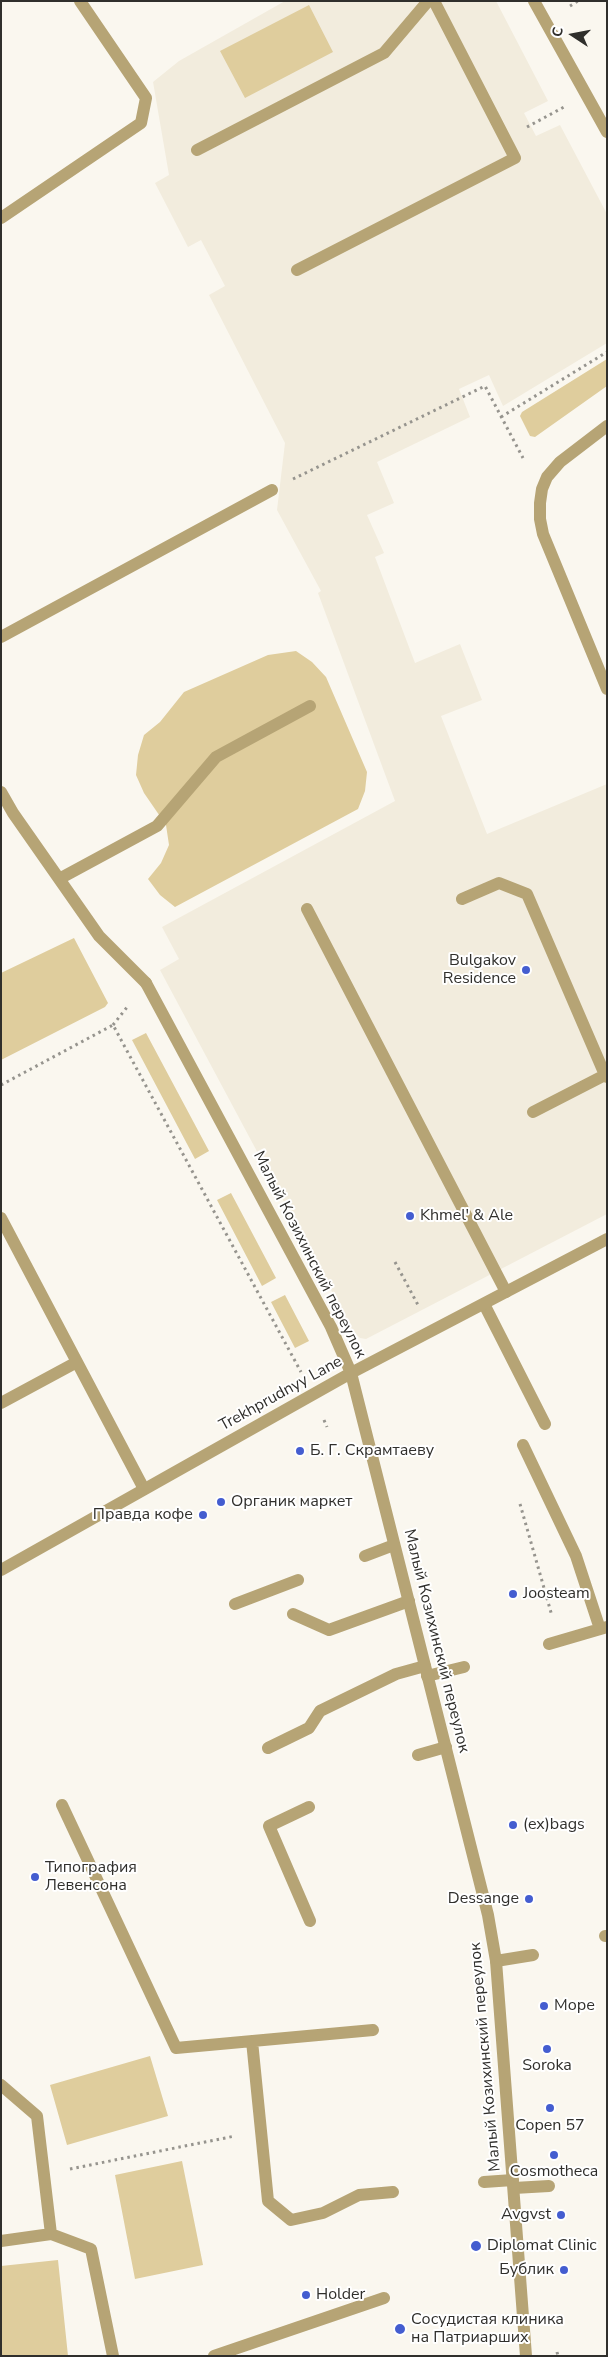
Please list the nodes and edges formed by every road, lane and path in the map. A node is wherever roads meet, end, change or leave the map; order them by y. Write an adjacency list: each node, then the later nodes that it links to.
1 (80, 1): 11 (street)
2 (428, 1): 10 (street)
3 (434, 1): 12 (street)
4 (534, 1): 9 (street)
5 (578, 1): 6 (path)
6 (570, 6)
7 (562, 108): 8 (path)
8 (530, 125)
9 (607, 132)
10 (197, 150)
11 (1, 218)
12 (297, 270)
13 (607, 352): 14 (path)
14 (501, 417): 16 (path); 17 (path)
15 (607, 426): 19 (street)
16 (523, 458)
17 (272, 490): 18 (street)
18 (1, 636)
19 (607, 689)
20 (310, 706): 22 (street)
21 (1, 792): 22 (street, Малый Козихинский переулок)
22 (60, 879): 36 (street, Малый Козихинский переулок)
23 (462, 899): 25 (street)
24 (307, 909): 31 (street)
25 (606, 1076): 27 (street)
26 (1, 1085): 35 (path)
27 (533, 1112)
28 (1, 1218): 34 (street)
29 (607, 1240): 31 (street, Trekhprudnyy Lane)
30 (395, 1262): 33 (path)
31 (506, 1292): 32 (street, Trekhprudnyy Lane)
32 (484, 1304): 36 (street, Trekhprudnyy Lane); 39 (street)
33 (418, 1305)
34 (77, 1362): 37 (street); 42 (street)
35 (299, 1368)
36 (351, 1373): 42 (street, Trekhprudnyy Lane); 44 (street, Малый Козихинский переулок)
37 (1, 1403)
38 (324, 1420): 40 (path)
39 (545, 1424)
40 (327, 1427)
41 (523, 1446): 51 (street)
42 (144, 1489): 46 (street, Trekhprudnyy Lane)
43 (519, 1500): 52 (path)
44 (394, 1545): 45 (street); 48 (street, Малый Козихинский переулок)
45 (365, 1556)
46 (1, 1570)
47 (298, 1580): 49 (street)
48 (409, 1601): 50 (street); 54 (street, Малый Козихинский переулок)
49 (234, 1604)
50 (293, 1614)
51 (603, 1628): 52 (street)
52 (554, 1642)
53 (464, 1667): 54 (street)
54 (426, 1671): 55 (street, Малый Козихинский переулок); 56 (street)
55 (446, 1747): 57 (street); 62 (street, Малый Козихинский переулок)
56 (268, 1748)
57 (418, 1755)
58 (62, 1805): 64 (street)
59 (309, 1807): 60 (street)
60 (310, 1920)
61 (533, 1955): 62 (street)
62 (496, 1961): 69 (street, Малый Козихинский переулок)
63 (373, 2030): 64 (street)
64 (252, 2041): 66 (street)
65 (1, 2085): 67 (street)
66 (260, 2131): 67 (path); 71 (street)
67 (44, 2174): 72 (street)
68 (484, 2182): 69 (street)
69 (514, 2184): 70 (street); 77 (street, Малый Козихинский переулок)
70 (549, 2186)
71 (393, 2192)
72 (51, 2234): 73 (street); 75 (street)
73 (1, 2241)
74 (384, 2298): 76 (street)
75 (113, 2356)
76 (214, 2356)
77 (526, 2356)

